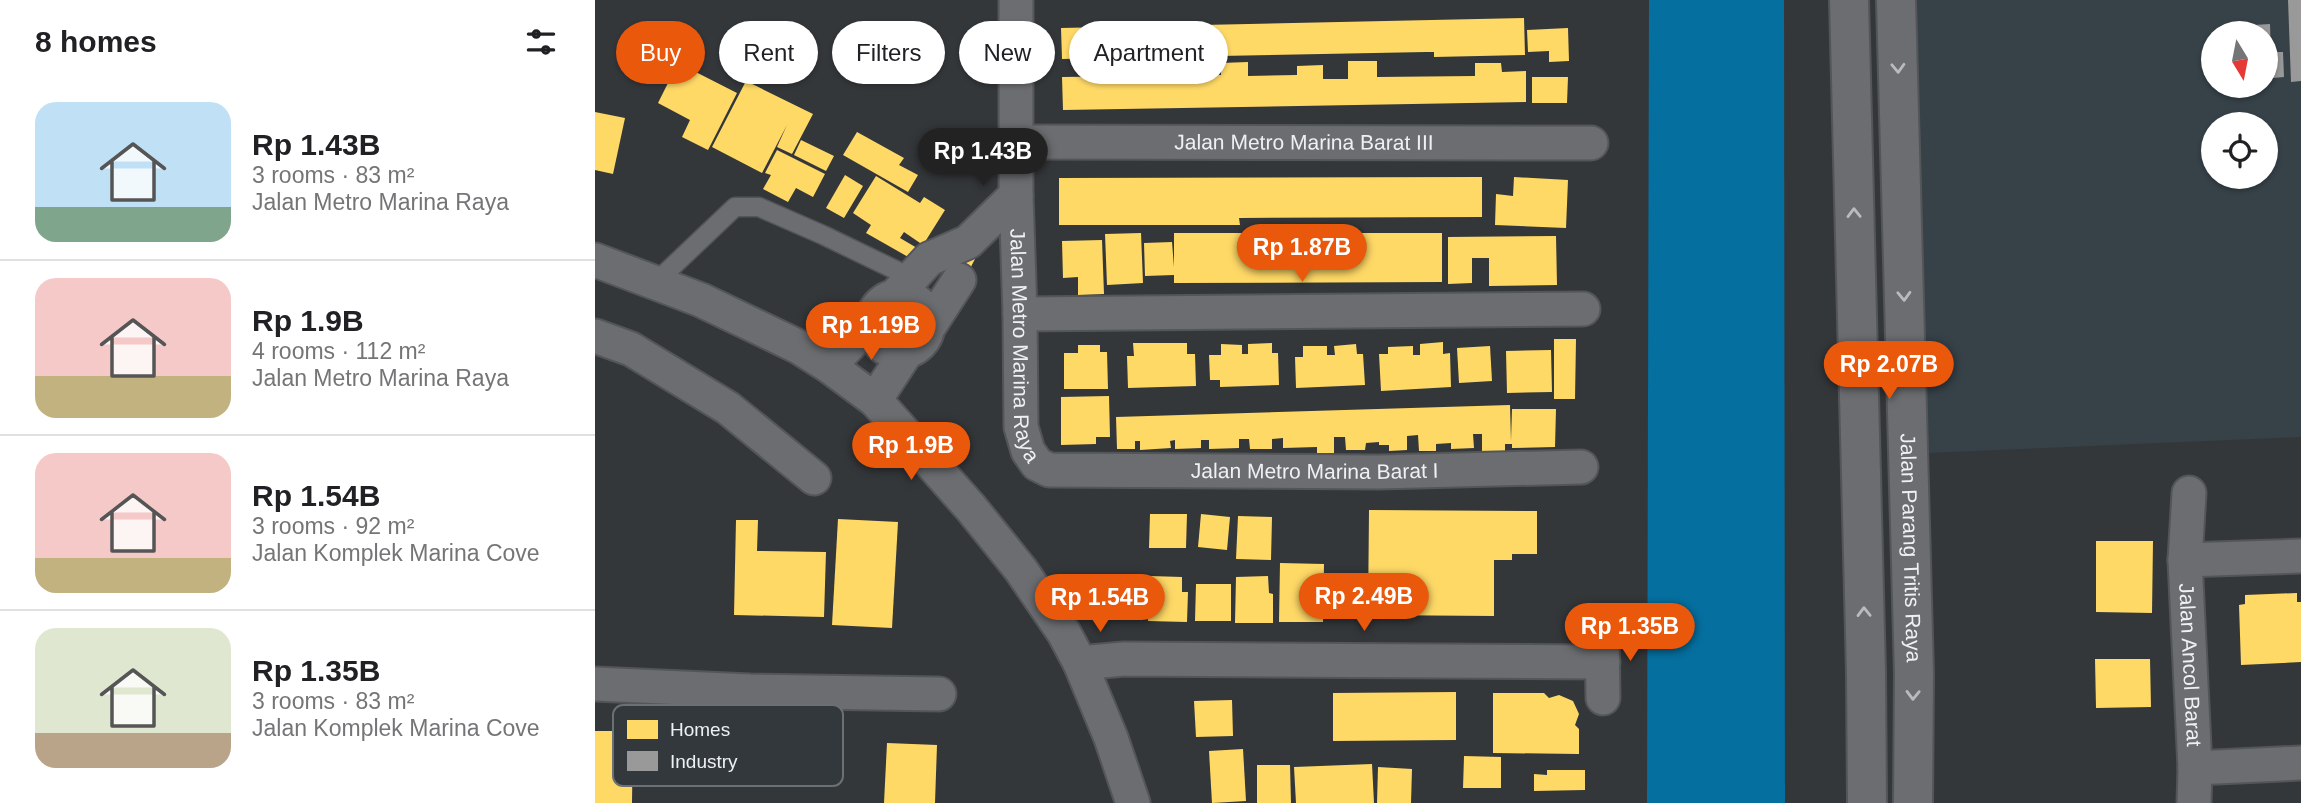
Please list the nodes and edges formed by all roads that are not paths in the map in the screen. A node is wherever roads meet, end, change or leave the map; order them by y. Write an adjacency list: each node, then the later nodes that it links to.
1 (1016, 0): 4 (street, Jalan Metro Marina Raya)
2 (1849, 0): 30 (street, one-way to 2)
3 (1896, 0): 31 (street, Jalan Parang Tritis Raya, one-way to 31)
4 (1017, 142): 5 (street, Jalan Metro Marina Barat III); 6 (street, Jalan Metro Marina Raya)
5 (1591, 143)
6 (1016, 195): 7 (street); 12 (street, Jalan Metro Marina Raya)
7 (964, 259): 10 (street); 14 (street)
8 (595, 260): 9 (street)
9 (655, 283): 10 (lane); 15 (street)
10 (892, 298): 14 (street); 14 (street); 15 (street)
11 (1583, 309): 12 (street)
12 (1020, 314): 18 (street, Jalan Metro Marina Raya)
13 (595, 335): 19 (street)
14 (918, 340): 16 (street)
15 (829, 366): 16 (street)
16 (875, 400): 23 (street)
17 (1581, 467): 18 (street, Jalan Metro Marina Barat I)
18 (1049, 470)
19 (814, 478)
20 (2189, 493): 22 (street, Jalan Ancol Barat)
21 (2301, 556): 22 (street, Jalan Ancol Barat)
22 (2185, 561): 28 (street, Jalan Ancol Barat)
23 (1080, 663): 26 (street); 29 (street)
24 (595, 684): 25 (street)
25 (939, 694)
26 (1604, 698)
27 (2301, 763): 28 (street, Jalan Ancol Barat)
28 (2195, 768): 32 (street, Jalan Ancol Barat)
29 (1133, 803)
30 (1867, 803)
31 (1913, 803)
32 (2194, 803)

